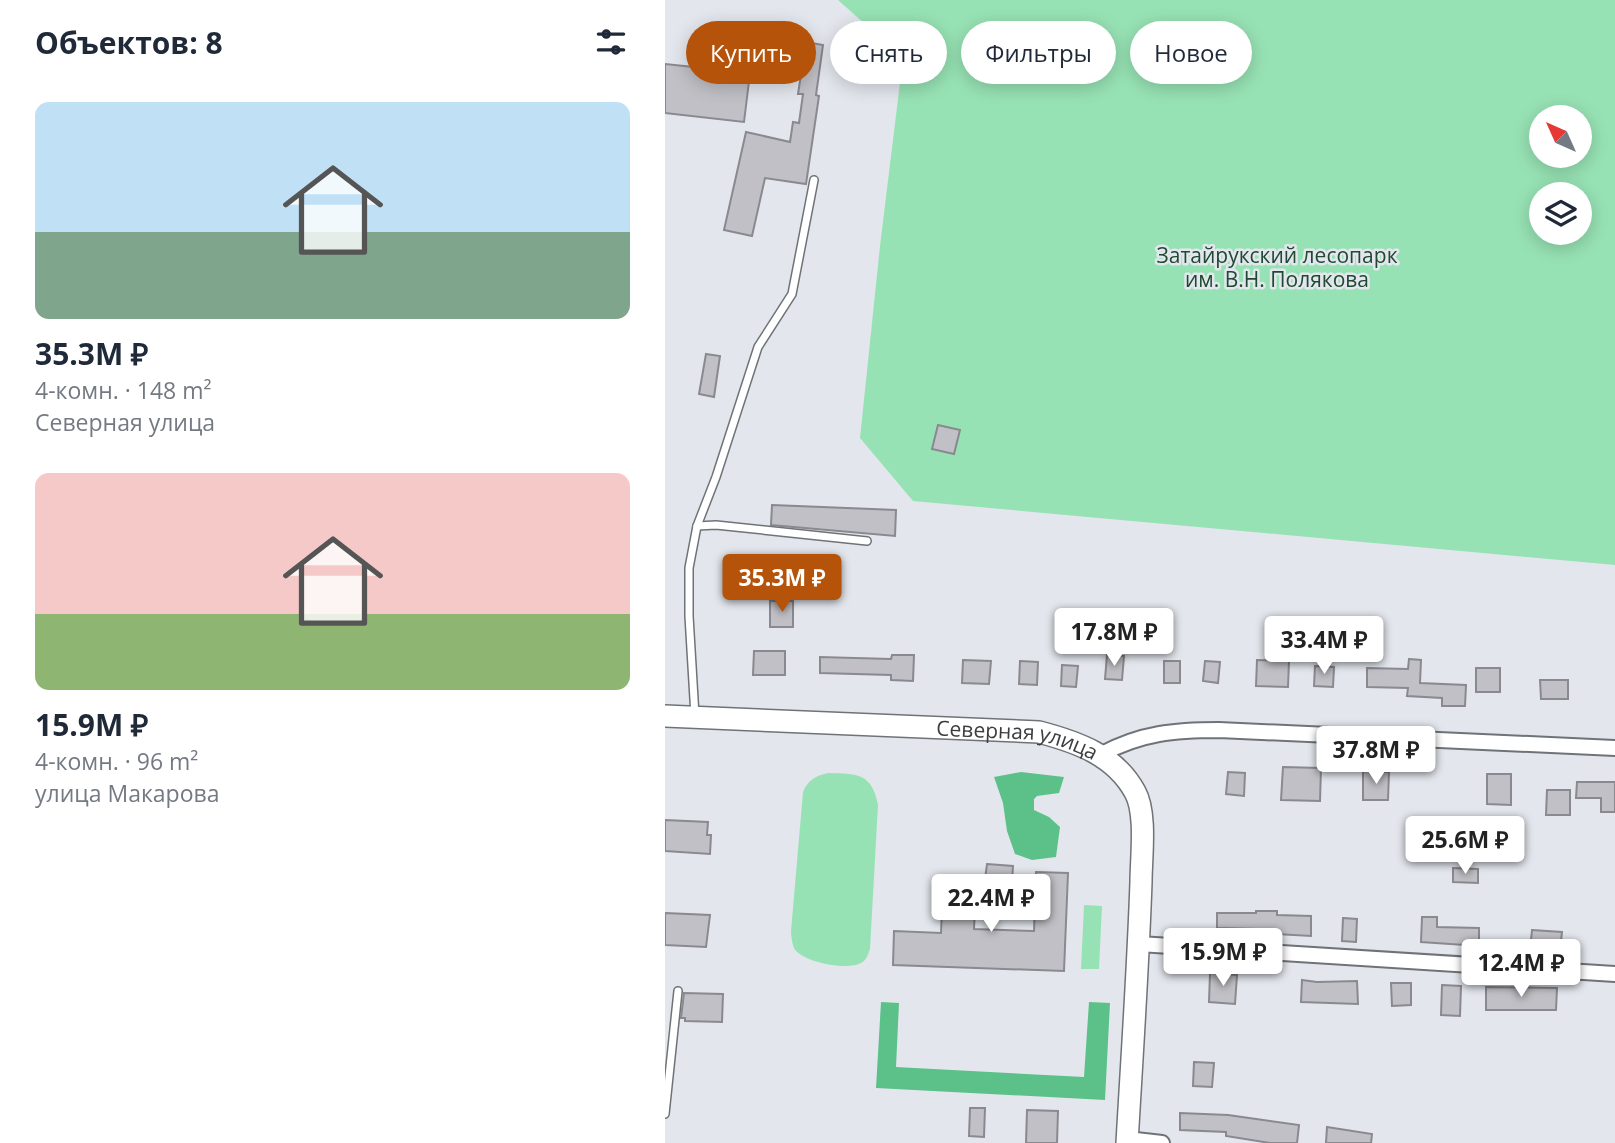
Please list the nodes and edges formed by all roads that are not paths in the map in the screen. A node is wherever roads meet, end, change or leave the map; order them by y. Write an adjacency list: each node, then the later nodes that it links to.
1 (814, 180): 2 (lane)
2 (697, 526): 3 (lane); 5 (lane)
3 (867, 541)
4 (665, 716): 5 (main road, Северная улица)
5 (695, 717): 7 (main road, Северная улица)
6 (1615, 748): 7 (street, Северная улица)
7 (1102, 754): 8 (main road)
8 (1139, 944): 9 (street); 12 (main road)
9 (1615, 974)
10 (678, 991): 11 (lane)
11 (665, 1114)
12 (1127, 1141): 13 (street)
13 (1162, 1143)

